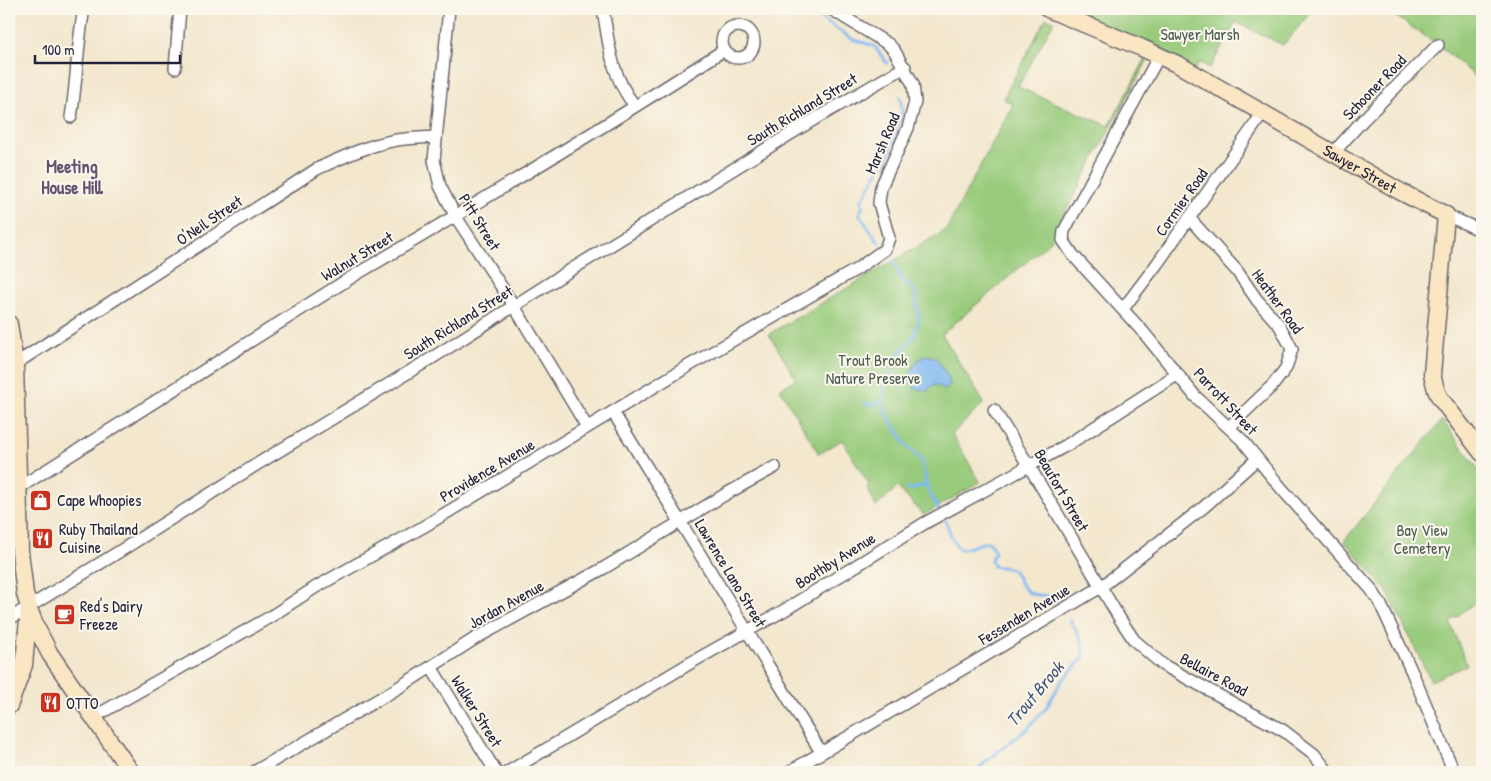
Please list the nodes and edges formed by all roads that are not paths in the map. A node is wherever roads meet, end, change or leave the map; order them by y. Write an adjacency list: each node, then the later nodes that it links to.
1 (84, 9): 14 (street)
2 (180, 9): 11 (street)
3 (449, 9): 15 (street, Pitt Street)
4 (603, 9): 12 (street)
5 (831, 9): 10 (street, Marsh Road)
6 (1048, 9): 9 (street, Sawyer Street)
7 (1438, 45): 16 (street, Schooner Road)
8 (724, 50): 12 (street, Walnut Street)
9 (1159, 56): 13 (street, Sawyer Street); 23 (street, Parrott Street)
10 (905, 67): 21 (street, Marsh Road); 22 (street, South Richland Street)
11 (175, 68)
12 (635, 106): 18 (street, Walnut Street)
13 (1263, 113): 16 (street, Sawyer Street); 19 (street, Cormier Road)
14 (71, 117)
15 (436, 136): 18 (street, Pitt Street); 26 (street, O'Neil Street)
16 (1333, 153): 17 (street, Sawyer Street)
17 (1446, 215): 20 (street); 31 (street)
18 (456, 217): 22 (street, Pitt Street); 35 (street, Walnut Street)
19 (1189, 218): 23 (street, Cormier Road); 30 (street, Heather Road)
20 (1482, 231)
21 (889, 238): 28 (street, Providence Avenue)
22 (514, 306): 29 (street, Pitt Street); 38 (street, South Richland Street)
23 (1123, 309): 25 (street, Parrott Street)
24 (9, 324): 26 (street)
25 (1178, 374): 30 (street, Parrott Street); 33 (street, Boothby Avenue)
26 (13, 375): 35 (street)
27 (994, 410): 33 (street, Beaufort Street)
28 (613, 412): 29 (street, Providence Avenue); 36 (street, Lawrence Lano Street)
29 (587, 427): 43 (street, Providence Avenue)
30 (1229, 427): 32 (street, Parrott Street)
31 (1482, 453)
32 (1257, 459): 37 (street, Fessenden Avenue); 51 (street, Parrott Street)
33 (1029, 466): 37 (street, Beaufort Street); 40 (street, Boothby Avenue)
34 (774, 467): 36 (street, Jordan Avenue)
35 (14, 490): 38 (street)
36 (681, 521): 40 (street, Lawrence Lano Street); 41 (street, Jordan Avenue)
37 (1101, 587): 44 (street, Fessenden Avenue); 50 (street, Bellaire Road)
38 (29, 607): 39 (street, South Richland Street); 42 (street); 43 (street)
39 (9, 619)
40 (747, 631): 44 (street, Lawrence Lano Street); 48 (street, Boothby Avenue)
41 (431, 667): 46 (street, Jordan Avenue); 47 (street, Walker Street)
42 (10, 700)
43 (92, 718): 45 (street)
44 (821, 752): 49 (street, Fessenden Avenue)
45 (131, 772)
46 (254, 772)
47 (496, 772)
48 (508, 772)
49 (789, 772)
50 (1328, 772)
51 (1454, 772)

